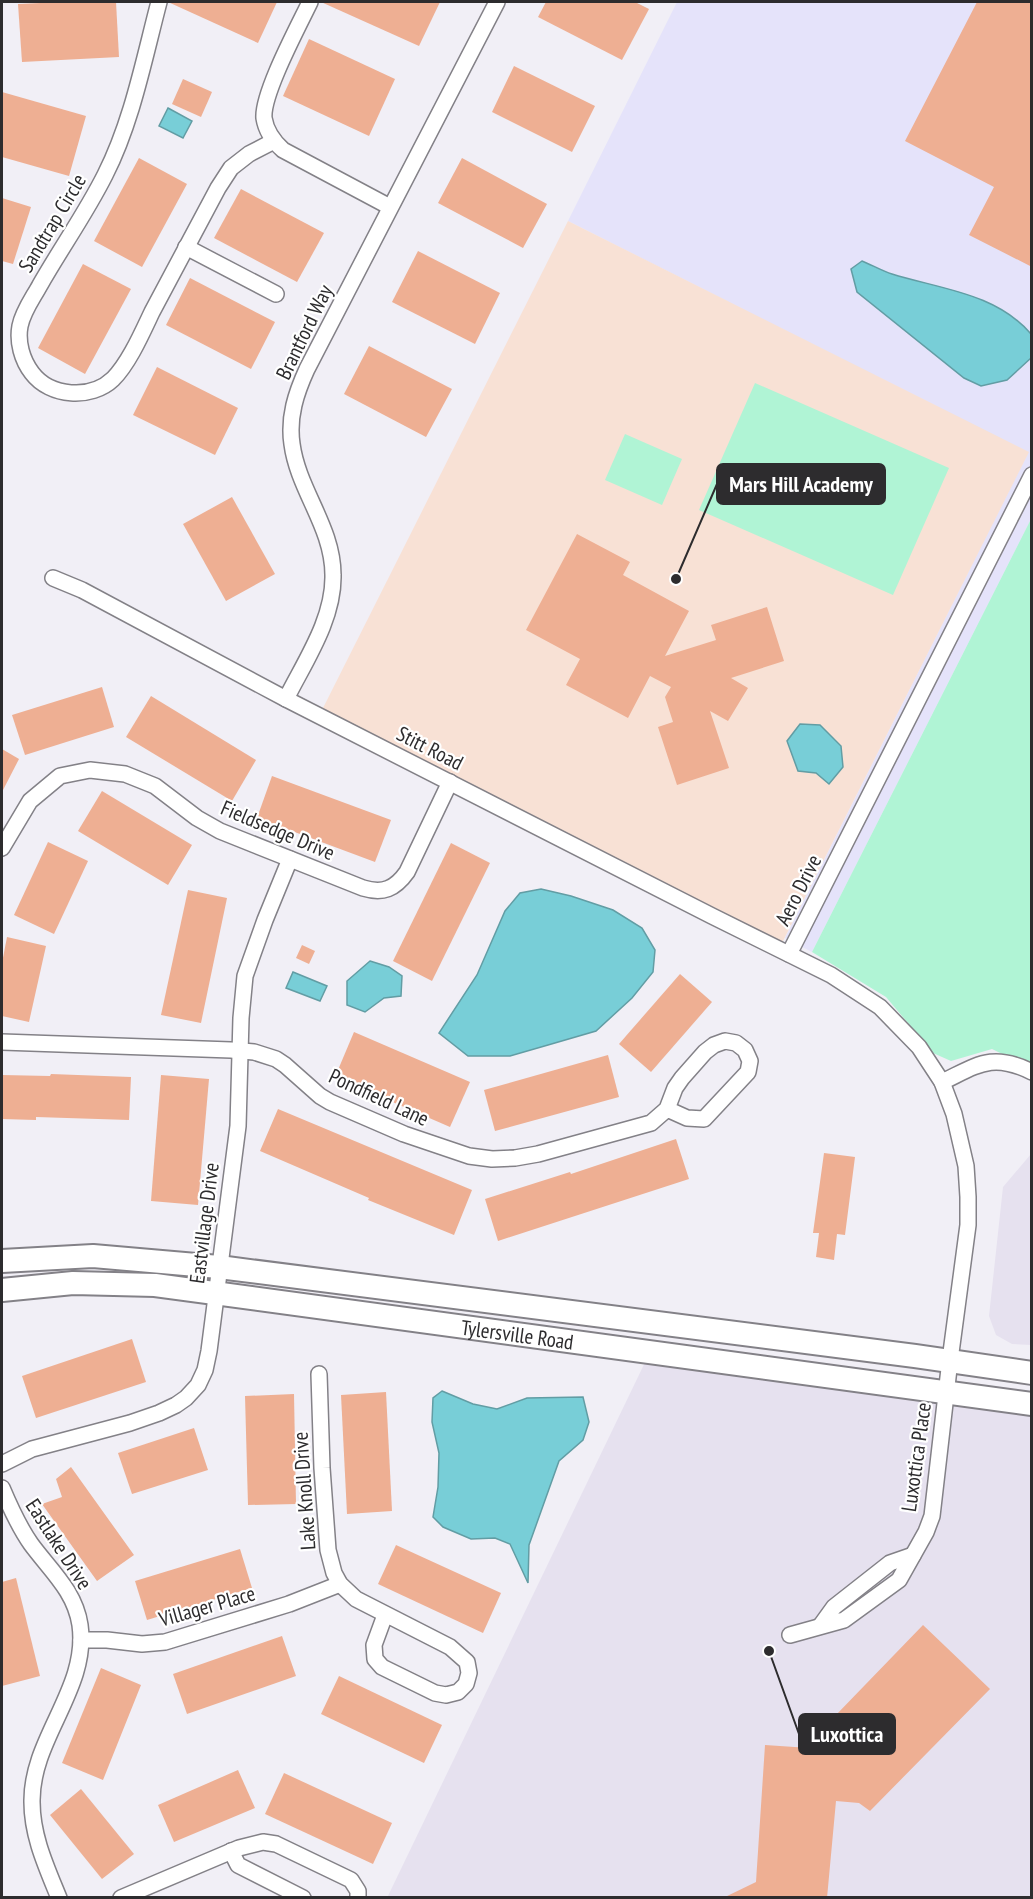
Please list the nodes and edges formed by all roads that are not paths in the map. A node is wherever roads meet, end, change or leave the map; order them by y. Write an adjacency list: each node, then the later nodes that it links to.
1 (159, 2): 6 (street, Sandtrap Circle)
2 (310, 2): 4 (street)
3 (497, 2): 5 (street, Brantford Way)
4 (274, 141): 5 (street); 6 (street, Sandtrap Circle)
5 (390, 207): 10 (street, Brantford Way)
6 (186, 248): 7 (street)
7 (276, 294)
8 (1032, 475): 14 (street, Aero Drive)
9 (53, 578): 10 (street, Stitt Road)
10 (286, 699): 11 (street, Stitt Road)
11 (450, 782): 13 (street, Fieldsedge Drive); 14 (street, Stitt Road)
12 (2, 848): 13 (street, Fieldsedge Drive)
13 (290, 859): 16 (street, Eastvillage Drive)
14 (789, 954): 18 (street, Aero Drive)
15 (2, 1042): 16 (street, Pondfield Lane)
16 (240, 1050): 19 (street, Pondfield Lane); 21 (street, Eastvillage Drive)
17 (1032, 1072): 18 (street)
18 (942, 1082): 24 (street, Aero Drive)
19 (668, 1109): 19 (street)
20 (2, 1261): 21 (main road, Tylersville Road)
21 (219, 1268): 23 (street, Eastvillage Drive); 24 (main road, Tylersville Road)
22 (2, 1290): 23 (main road, Tylersville Road)
23 (216, 1292): 27 (main road, Tylersville Road); 29 (street, Eastvillage Drive)
24 (950, 1360): 25 (main road, Tylersville Road); 27 (street, Luxottica Place)
25 (1032, 1373)
26 (319, 1374): 31 (street, Lake Knoll Drive)
27 (946, 1392): 28 (main road, Tylersville Road); 33 (street, Luxottica Place)
28 (1032, 1404)
29 (2, 1464)
30 (2, 1488): 34 (street, Eastlake Drive)
31 (340, 1584): 32 (street); 34 (street, Villager Place)
32 (385, 1615): 32 (street)
33 (790, 1635)
34 (81, 1640): 36 (street, Eastlake Drive)
35 (231, 1851): 37 (street); 38 (street); 39 (street)
36 (59, 1898)
37 (121, 1898)
38 (303, 1898)
39 (358, 1898)

